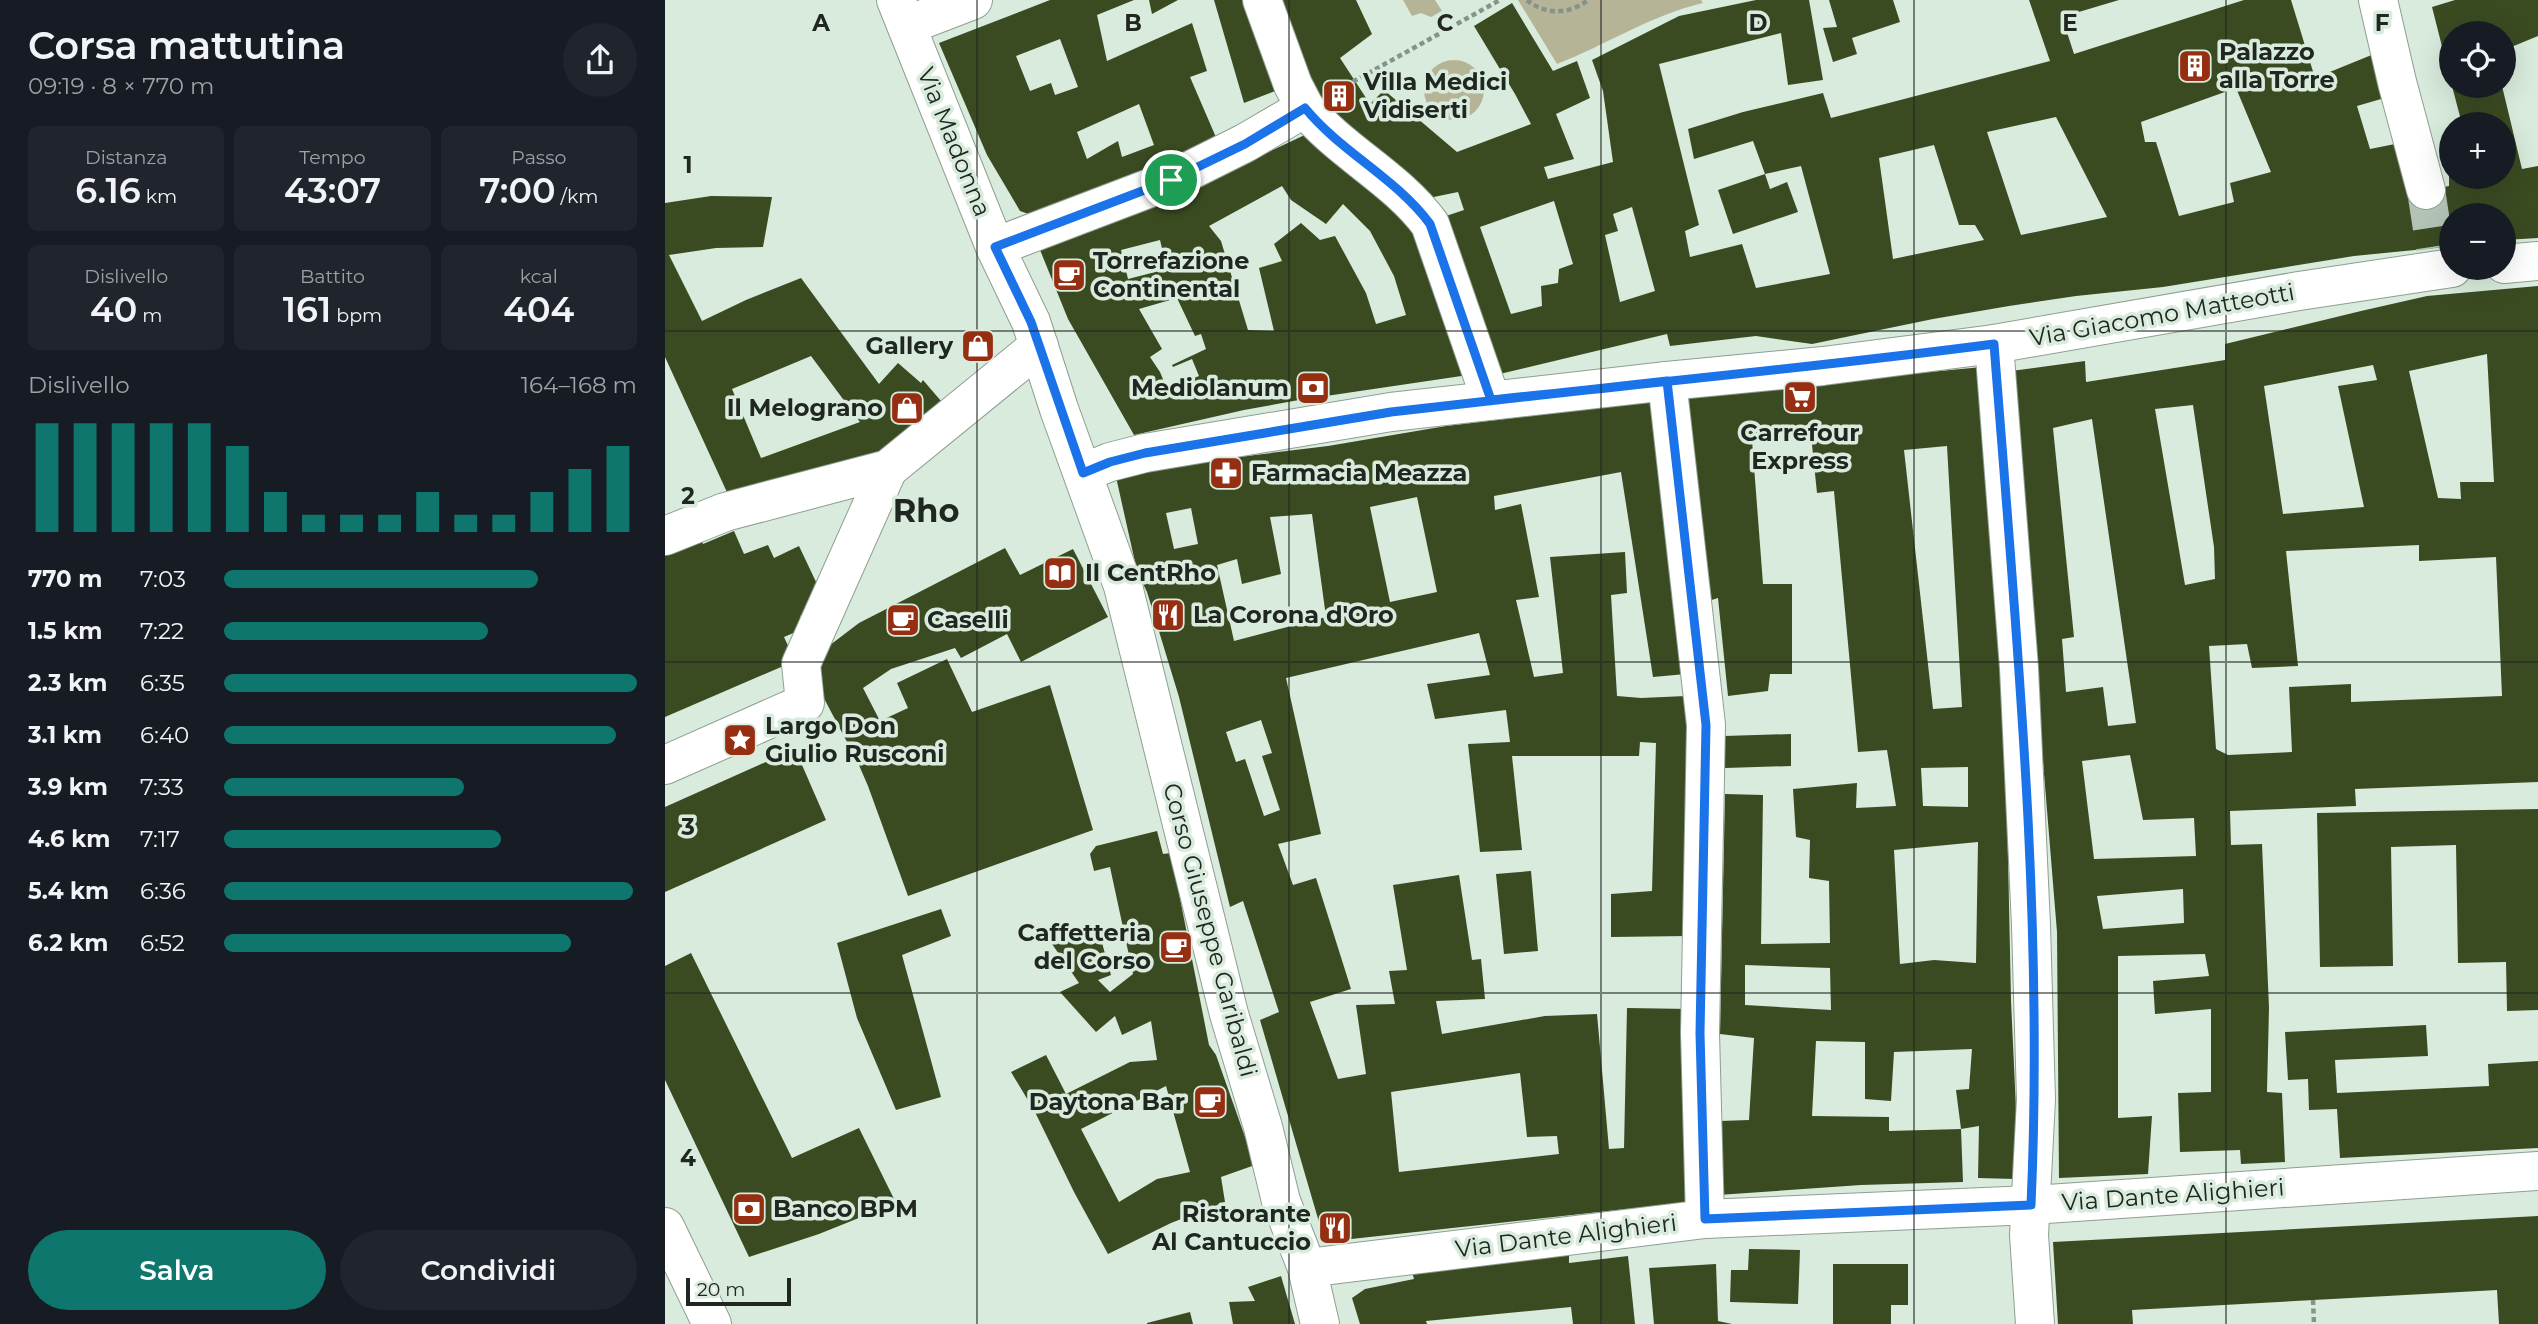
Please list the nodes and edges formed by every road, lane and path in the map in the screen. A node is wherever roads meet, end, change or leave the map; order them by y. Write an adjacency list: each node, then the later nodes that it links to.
1 (973, 0): 7 (street)
2 (1262, 0): 8 (street)
3 (1500, 0): 8 (path)
4 (1527, 0): 5 (path)
5 (1588, 0)
6 (2378, 0): 9 (street)
7 (902, 13): 10 (street, Via Madonna)
8 (1305, 108): 10 (street); 17 (street)
9 (2426, 190)
10 (995, 247): 14 (street, Via Madonna)
11 (2538, 261): 13 (street)
12 (2439, 262): 15 (street, Via Giacomo Matteotti)
13 (2516, 263)
14 (1035, 334): 18 (street); 19 (street, Via Madonna)
15 (1994, 344): 16 (street, Via Giacomo Matteotti); 23 (street)
16 (1667, 381): 17 (street, Via Giacomo Matteotti); 24 (street)
17 (1491, 400): 19 (street, Via Giacomo Matteotti)
18 (888, 469): 20 (street); 21 (street)
19 (1083, 473): 26 (street, Corso Giuseppe Garibaldi)
20 (665, 536)
21 (665, 765)
22 (2538, 1171): 23 (street, Via Dante Alighieri)
23 (2031, 1205): 24 (street, Via Dante Alighieri); 30 (street)
24 (1705, 1219): 26 (street, Via Dante Alighieri)
25 (665, 1227): 28 (street)
26 (1307, 1268): 29 (street, Corso Giuseppe Garibaldi)
27 (2313, 1300): 31 (path)
28 (712, 1324)
29 (1320, 1324)
30 (2035, 1324)
31 (2314, 1324)

